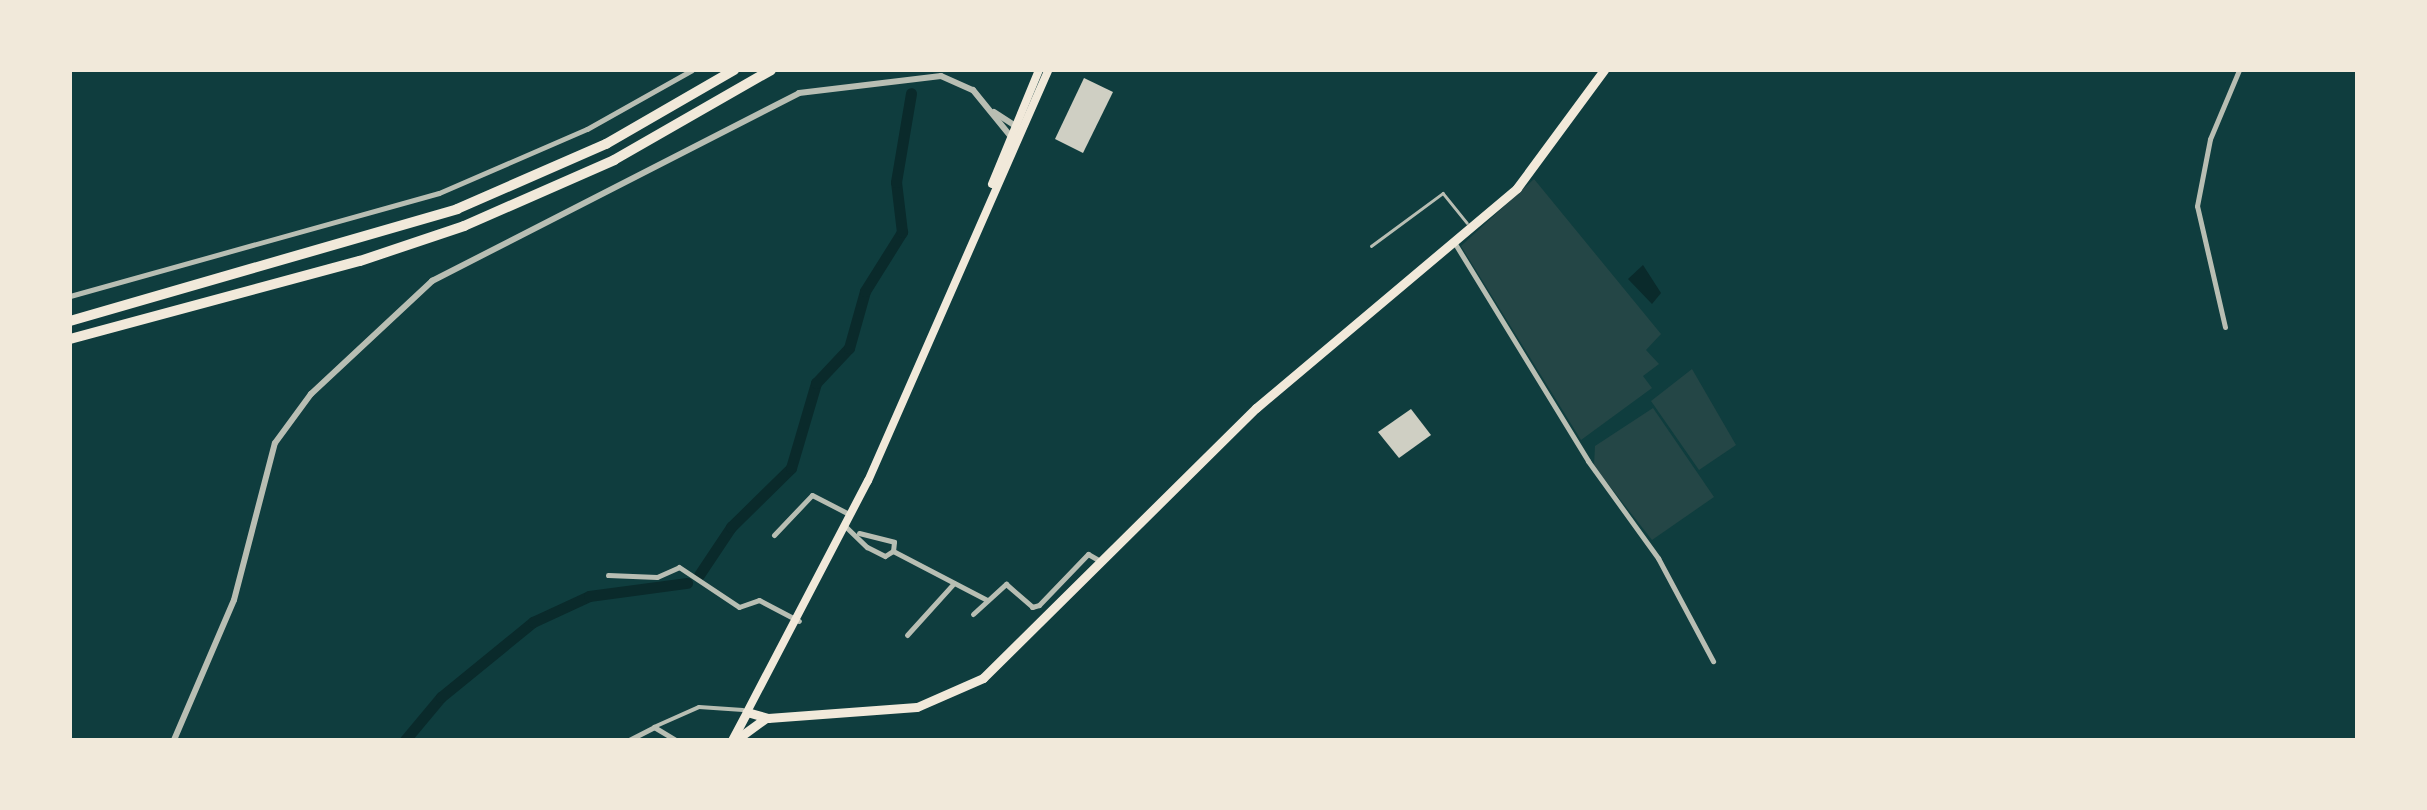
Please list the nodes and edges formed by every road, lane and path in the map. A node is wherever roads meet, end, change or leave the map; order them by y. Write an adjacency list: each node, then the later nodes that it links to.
1 (692, 70): 16 (street)
2 (734, 70): 17 (highway)
3 (772, 70): 19 (highway)
4 (1039, 70): 9 (main road)
5 (1048, 70): 9 (main road)
6 (1604, 70): 12 (main road)
7 (2240, 70): 18 (street)
8 (991, 110): 9 (street); 10 (street); 36 (street)
9 (1019, 126): 10 (main road); 11 (main road)
10 (1012, 138): 11 (street); 15 (main road)
11 (1007, 162): 15 (main road)
12 (1470, 229): 13 (main road); 14 (lane)
13 (1454, 242): 25 (main road); 32 (street)
14 (1371, 246)
15 (957, 272): 20 (main road)
16 (70, 296)
17 (70, 320)
18 (2225, 328)
19 (70, 339)
20 (852, 515): 21 (main road); 23 (street)
21 (846, 527): 22 (street); 30 (main road)
22 (857, 533): 24 (street); 24 (street)
23 (774, 535)
24 (893, 551): 27 (street)
25 (1102, 563): 28 (street); 34 (main road)
26 (608, 576): 30 (street)
27 (954, 583): 28 (street); 31 (street)
28 (987, 600): 29 (street)
29 (973, 614)
30 (799, 621): 33 (main road)
31 (907, 635)
32 (1712, 662)
33 (747, 712): 34 (main road); 35 (street); 39 (main road)
34 (768, 718): 39 (main road)
35 (654, 727): 37 (street); 38 (street)
36 (174, 740)
37 (629, 740)
38 (676, 740)
39 (734, 740)

